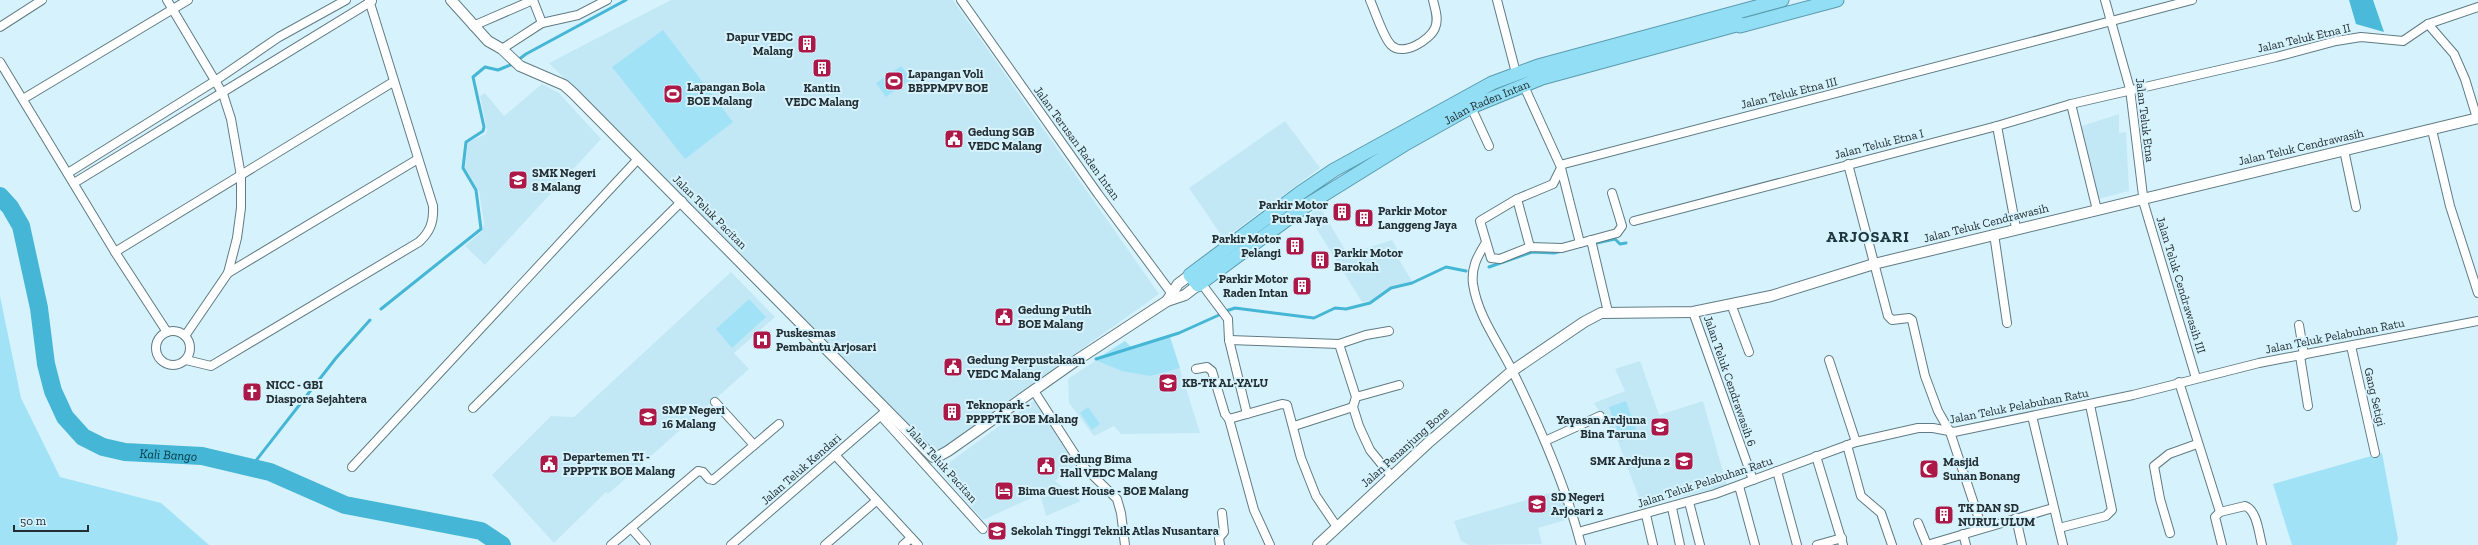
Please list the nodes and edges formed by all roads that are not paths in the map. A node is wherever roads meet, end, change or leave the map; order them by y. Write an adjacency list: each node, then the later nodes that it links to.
1 (42, 0): 24 (street)
2 (167, 0): 19 (street)
3 (188, 0): 19 (street)
4 (346, 0): 28 (street)
5 (451, 0): 23 (street, Jalan Teluk Pacitan)
6 (533, 0): 21 (street); 23 (street)
7 (961, 0): 68 (street, Jalan Terusan Raden Intan)
8 (1370, 0): 9 (street)
9 (1433, 0)
10 (1496, 0): 27 (street)
11 (1782, 0): 17 (highway, Jalan Raden Intan)
12 (1837, 0): 27 (highway, Jalan Raden Intan)
13 (2105, 0): 20 (street, Jalan Teluk Etna)
14 (2192, 0): 20 (street, Jalan Teluk Etna III)
15 (370, 1): 29 (street); 31 (street)
16 (601, 1): 21 (street)
17 (1768, 2): 27 (highway, Jalan Raden Intan)
18 (2478, 7): 22 (street, Jalan Teluk Etna II)
19 (172, 10): 28 (street); 32 (street)
20 (2111, 22): 30 (street, Jalan Teluk Etna); 43 (street, Jalan Teluk Etna III)
21 (542, 23): 25 (street)
22 (2428, 24): 30 (street, Jalan Teluk Etna II); 35 (street)
23 (473, 26): 25 (street, Jalan Teluk Pacitan)
24 (0, 27)
25 (502, 49): 41 (street, Jalan Teluk Pacitan)
26 (0, 62): 32 (street)
27 (1520, 79): 34 (highway, Jalan Raden Intan); 43 (street); 46 (highway, Jalan Raden Intan)
28 (215, 81): 31 (street); 44 (street)
29 (392, 82): 40 (street); 45 (street)
30 (2130, 89): 33 (street, Jalan Teluk Etna I); 50 (street, Jalan Teluk Etna)
31 (223, 94): 45 (street); 47 (street)
32 (23, 99): 44 (street)
33 (2071, 104): 36 (street, Jalan Teluk Etna I); 54 (street)
34 (1471, 107): 38 (street); 49 (highway, Jalan Raden Intan)
35 (2478, 118): 37 (street, Jalan Teluk Cendrawasih)
36 (1997, 126): 42 (street, Jalan Teluk Etna I); 56 (street)
37 (2432, 130): 39 (street, Jalan Teluk Cendrawasih); 67 (street)
38 (1489, 146)
39 (2344, 150): 50 (street, Jalan Teluk Cendrawasih); 53 (street)
40 (418, 158): 65 (street); 83 (street)
41 (638, 159): 52 (street, Jalan Teluk Pacitan); 114 (street)
42 (1848, 164): 55 (street, Jalan Teluk Etna I); 64 (street)
43 (1561, 166): 51 (street); 58 (street)
44 (68, 173): 47 (street)
45 (241, 176): 62 (street); 65 (street)
46 (1315, 182): 49 (highway); 63 (highway, Jalan Raden Intan)
47 (74, 183): 62 (street)
48 (1612, 193): 59 (street)
49 (1324, 194): 63 (highway, Jalan Raden Intan)
50 (2143, 198): 54 (street, Jalan Teluk Cendrawasih); 87 (street, Jalan Teluk Cendrawasih III)
51 (1517, 199): 60 (street); 61 (street)
52 (682, 201): 96 (street); 97 (street, Jalan Teluk Pacitan)
53 (2356, 207)
54 (2097, 210): 56 (street, Jalan Teluk Cendrawasih)
55 (1634, 221)
56 (2016, 228): 57 (street, Jalan Teluk Cendrawasih)
57 (1994, 234): 64 (street, Jalan Teluk Cendrawasih); 73 (street)
58 (1580, 243): 59 (street); 61 (street)
59 (1592, 243): 70 (street)
60 (1485, 244): 61 (street); 86 (street)
61 (1530, 247)
62 (115, 252): 76 (street)
63 (1222, 258): 66 (highway, Jalan Raden Intan)
64 (1874, 264): 69 (street, Jalan Teluk Cendrawasih); 104 (street)
65 (228, 273): 77 (street)
66 (1196, 281): 68 (street, Jalan Raden Intan); 78 (street)
67 (2478, 293)
68 (1172, 297): 90 (street, Jalan Raden Intan)
69 (1732, 304): 71 (street, Jalan Teluk Cendrawasih); 81 (street)
70 (1608, 312): 71 (street, Jalan Teluk Cendrawasih); 86 (street, Jalan Teluk Cendrawasih)
71 (1693, 312): 117 (street, Jalan Teluk Cendrawasih 6)
72 (2478, 321): 80 (street, Jalan Teluk Pelabuhan Ratu)
73 (2007, 323)
74 (2299, 325): 82 (street)
75 (1389, 331): 79 (street)
76 (167, 332): 77 (street); 83 (street)
77 (185, 336): 83 (street)
78 (1229, 340): 79 (street); 98 (street)
79 (1339, 344): 91 (street)
80 (2351, 346): 82 (street, Jalan Teluk Pelabuhan Ratu); 110 (street, Gang Setigi)
81 (1749, 352)
82 (2302, 355): 87 (street, Jalan Teluk Pelabuhan Ratu); 94 (street)
83 (186, 360)
84 (1829, 360): 106 (street)
85 (1196, 369): 101 (street)
86 (1512, 370): 105 (street); 116 (street, Jalan Penanjung Bone)
87 (2196, 378): 88 (street, Jalan Teluk Pelabuhan Ratu)
88 (2180, 382): 93 (street, Jalan Teluk Pelabuhan Ratu); 107 (street)
89 (1399, 385): 91 (street)
90 (1034, 391): 112 (street, Jalan Raden Intan); 144 (street)
91 (1356, 397): 95 (street)
92 (715, 402): 108 (street)
93 (2090, 404): 100 (street, Jalan Teluk Pelabuhan Ratu); 131 (street)
94 (2308, 406)
95 (1354, 407): 103 (street); 116 (street)
96 (473, 408)
97 (884, 413): 111 (street, Jalan Teluk Kendari); 112 (street, Jalan Teluk Pacitan); 132 (street, Jalan Teluk Pacitan)
98 (1247, 414): 101 (street); 103 (street)
99 (1600, 416): 105 (street)
100 (2032, 416): 104 (street, Jalan Teluk Pelabuhan Ratu); 122 (street)
101 (1229, 419): 146 (street)
102 (779, 424): 108 (street)
103 (1294, 426): 128 (street)
104 (1950, 432): 106 (street, Jalan Teluk Pelabuhan Ratu); 130 (street)
105 (1545, 441): 133 (street)
106 (1856, 442): 109 (street, Jalan Teluk Pelabuhan Ratu)
107 (2197, 444): 123 (street); 134 (street)
108 (754, 445): 129 (street)
109 (1847, 445): 113 (street, Jalan Teluk Pelabuhan Ratu); 155 (street)
110 (2375, 453)
111 (835, 456): 119 (street); 140 (street, Jalan Teluk Kendari)
112 (939, 456)
113 (1816, 456): 115 (street, Jalan Teluk Pelabuhan Ratu); 137 (street)
114 (352, 467)
115 (1777, 471): 117 (street, Jalan Teluk Pelabuhan Ratu); 153 (street)
116 (1392, 477): 128 (street, Jalan Penanjung Bone)
117 (1753, 480): 118 (street, Jalan Teluk Pelabuhan Ratu)
118 (1738, 486): 120 (street, Jalan Teluk Pelabuhan Ratu); 152 (street)
119 (876, 501): 136 (street); 141 (street)
120 (1690, 502): 121 (street, Jalan Teluk Pelabuhan Ratu); 151 (street)
121 (1672, 508): 125 (street, Jalan Teluk Pelabuhan Ratu); 150 (street)
122 (2053, 508): 126 (street); 131 (street)
123 (2220, 512): 160 (street); 161 (street)
124 (1222, 513): 145 (street)
125 (1646, 515): 133 (street, Jalan Teluk Pelabuhan Ratu); 149 (street)
126 (2016, 518): 130 (street); 158 (street)
127 (1918, 523): 156 (street)
128 (1337, 527): 147 (street, Jalan Penanjung Bone)
129 (631, 528): 138 (street); 139 (street)
130 (1982, 528): 135 (street)
131 (2059, 528): 159 (street)
132 (983, 529)
133 (1578, 532): 148 (street)
134 (2170, 532)
135 (1964, 534): 156 (street); 157 (street)
136 (911, 538): 142 (street); 143 (street)
137 (1842, 542): 154 (street)
138 (612, 545)
139 (646, 545)
140 (731, 545)
141 (825, 545)
142 (903, 545)
143 (918, 545)
144 (1125, 545)
145 (1220, 545)
146 (1270, 545)
147 (1318, 545)
148 (1581, 545)
149 (1653, 545)
150 (1680, 545)
151 (1700, 545)
152 (1755, 545)
153 (1797, 545)
154 (1820, 545)
155 (1892, 545)
156 (1927, 545)
157 (1966, 545)
158 (2022, 545)
159 (2063, 545)
160 (2222, 545)
161 (2262, 545)

